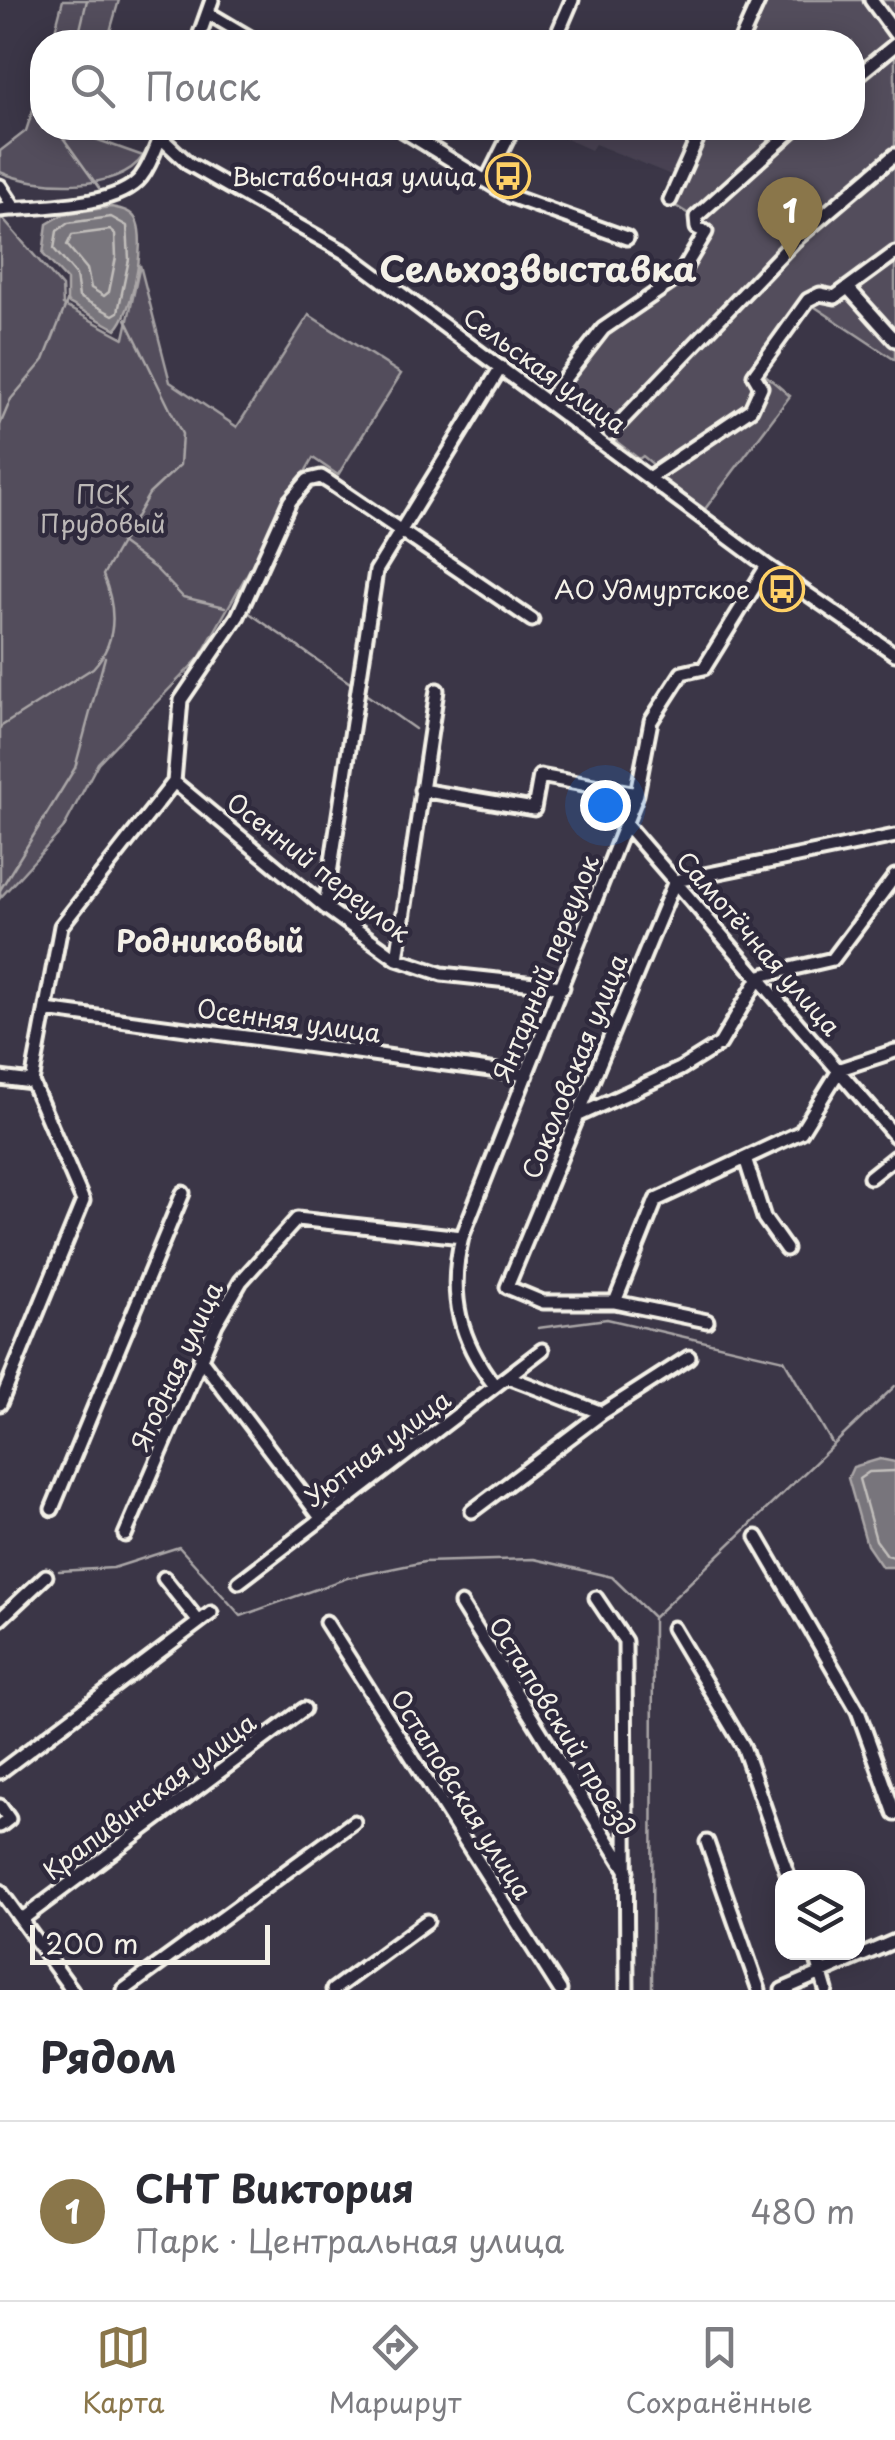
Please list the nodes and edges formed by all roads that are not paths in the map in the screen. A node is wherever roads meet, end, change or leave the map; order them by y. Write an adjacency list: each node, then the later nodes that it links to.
1 (572, 0): 7 (street)
2 (759, 0): 8 (street)
3 (871, 0): 9 (street)
4 (210, 6): 5 (street); 6 (street)
5 (201, 30)
6 (242, 30)
7 (559, 30)
8 (745, 30)
9 (895, 33)
10 (895, 45): 11 (street)
11 (865, 69)
12 (158, 140): 22 (street)
13 (169, 140): 28 (street, Сельская улица)
14 (419, 140): 19 (street)
15 (506, 140): 19 (street)
16 (697, 140): 21 (street)
17 (781, 140): 29 (street)
18 (895, 155): 30 (street)
19 (487, 180): 24 (street)
20 (0, 186): 22 (street)
21 (670, 200)
22 (14, 208): 23 (street)
23 (0, 210)
24 (627, 238)
25 (895, 254): 26 (street)
26 (848, 288): 27 (street); 31 (street)
27 (895, 340)
28 (501, 367): 31 (street, Сельская улица); 32 (street)
29 (554, 392)
30 (610, 433)
31 (650, 477): 33 (street, Сельская улица)
32 (400, 530): 34 (street); 37 (street); 44 (street)
33 (766, 566): 35 (street, Сельская улица); 39 (street, Янтарный переулок)
34 (532, 620)
35 (895, 654)
36 (437, 690): 38 (street)
37 (174, 782): 44 (street, Осенний переулок); 48 (street)
38 (421, 790): 39 (street); 45 (street)
39 (637, 794): 40 (street, Янтарный переулок)
40 (628, 826): 43 (street, Самотёчная улица); 47 (street, Янтарный переулок)
41 (895, 836): 43 (street)
42 (895, 876): 46 (street)
43 (676, 881): 46 (street, Самотёчная улица); 54 (street, Соколовская улица)
44 (325, 907): 45 (street, Осенний переулок)
45 (397, 959): 47 (street, Осенний переулок)
46 (760, 976): 50 (street, Самотёчная улица); 54 (street)
47 (563, 987): 51 (street, Янтарный переулок)
48 (46, 1010): 51 (street, Осенняя улица); 53 (street)
49 (895, 1051): 50 (street)
50 (840, 1070): 55 (street, Самотёчная улица); 57 (street)
51 (526, 1074): 60 (street, Янтарный переулок)
52 (0, 1078): 53 (street)
53 (32, 1082): 69 (street)
54 (577, 1116): 62 (street, Соколовская улица)
55 (895, 1136)
56 (895, 1157): 58 (street)
57 (746, 1162): 61 (street); 62 (street)
58 (870, 1177)
59 (183, 1193): 71 (street)
60 (462, 1238): 65 (street, Ягодная улица); 68 (street, Янтарный переулок)
61 (786, 1249)
62 (616, 1302): 63 (street, Соколовская улица)
63 (707, 1321)
64 (542, 1350): 67 (street, Уютная улица)
65 (200, 1358): 73 (street); 74 (street, Ягодная улица)
66 (689, 1358): 70 (street)
67 (508, 1376): 68 (street, Уютная улица); 70 (street)
68 (495, 1386): 73 (street, Уютная улица)
69 (0, 1404)
70 (602, 1412): 72 (street)
71 (52, 1509)
72 (472, 1511)
73 (321, 1518): 78 (street, Уютная улица)
74 (125, 1535)
75 (757, 1537): 89 (street)
76 (46, 1576): 82 (street)
77 (164, 1578): 83 (street)
78 (239, 1582)
79 (596, 1598): 94 (street)
80 (461, 1604): 94 (street, Остаповский проезд)
81 (210, 1613): 83 (street)
82 (0, 1619)
83 (198, 1622): 87 (street)
84 (326, 1622): 104 (street, Остаповская улица)
85 (673, 1628): 93 (street)
86 (304, 1709): 96 (street, Крапивинская улица)
87 (0, 1772)
88 (0, 1806): 91 (street)
89 (895, 1814)
90 (354, 1822): 102 (street)
91 (0, 1826)
92 (707, 1842): 106 (street)
93 (786, 1870)
94 (626, 1871): 105 (street)
95 (0, 1891): 96 (street)
96 (21, 1920): 101 (street)
97 (427, 1921): 103 (street)
98 (895, 1941): 100 (street)
99 (817, 1960): 100 (street)
100 (820, 1975): 107 (street); 108 (street)
101 (72, 1990)
102 (124, 1990)
103 (333, 1990)
104 (560, 1990)
105 (626, 1990)
106 (759, 1990)
107 (782, 1990)
108 (826, 1990)

